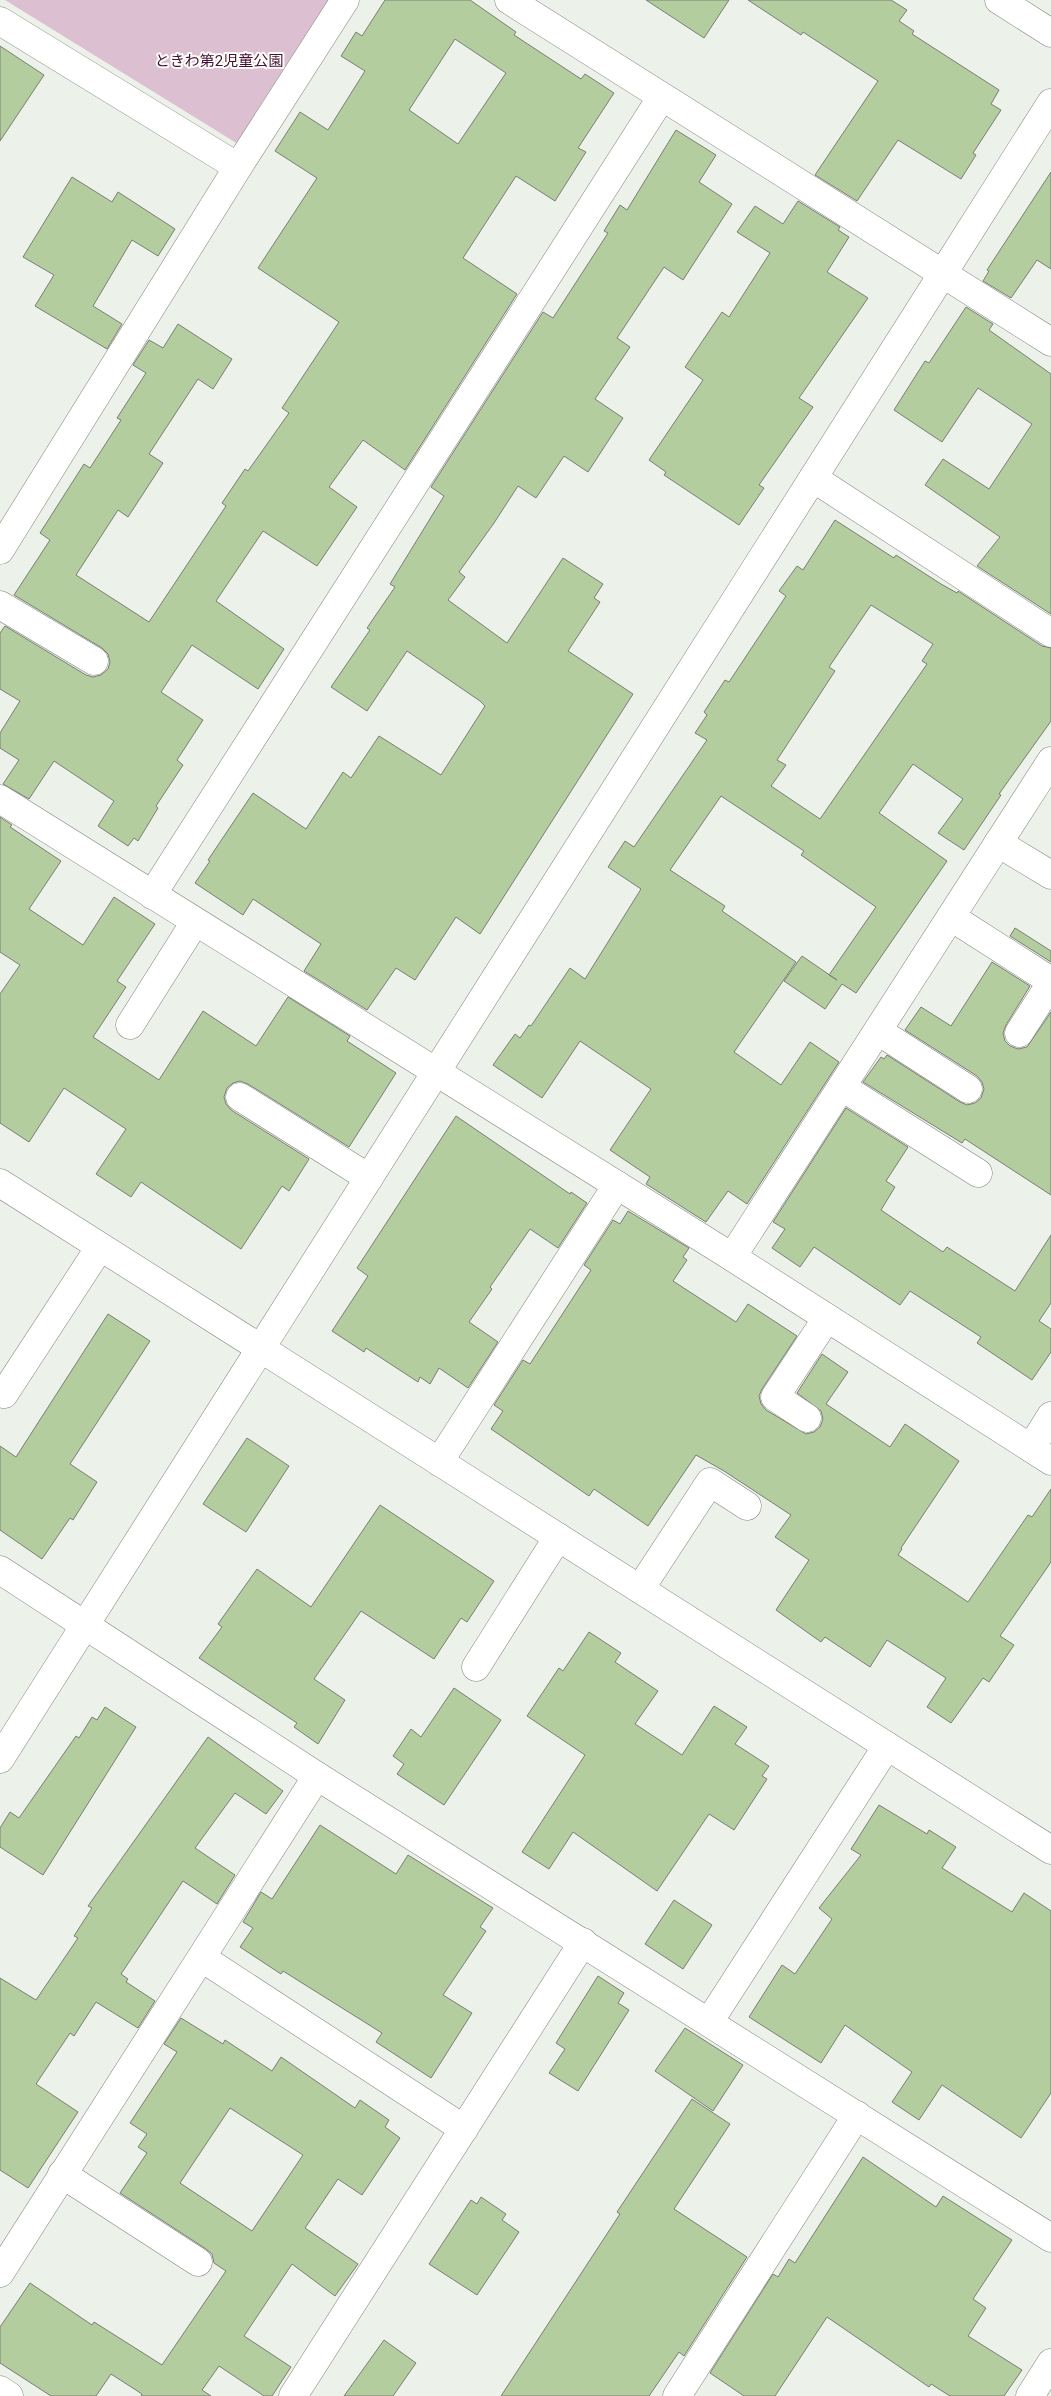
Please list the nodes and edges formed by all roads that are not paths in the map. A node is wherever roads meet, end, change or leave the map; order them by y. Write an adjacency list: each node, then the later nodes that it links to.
1 (346, 0): 8 (street)
2 (509, 0): 6 (street)
3 (999, 0): 5 (street)
4 (0, 21): 8 (street)
5 (1051, 33)
6 (661, 98): 9 (street); 20 (street)
7 (1051, 103): 9 (street)
8 (238, 167): 12 (street)
9 (943, 274): 10 (street); 11 (street)
10 (1051, 342)
11 (813, 478): 14 (street); 27 (street)
12 (0, 550)
13 (0, 605): 15 (street)
14 (1051, 633)
15 (94, 661)
16 (1051, 761): 18 (street)
17 (0, 799): 20 (street)
18 (998, 843): 19 (street); 21 (street)
19 (1051, 876)
20 (152, 895): 22 (street)
21 (951, 917): 23 (street); 25 (street)
22 (195, 922): 24 (street); 27 (street)
23 (1051, 982): 26 (street)
24 (130, 1025)
25 (878, 1030): 28 (street); 29 (street)
26 (1019, 1033)
27 (435, 1072): 32 (street); 34 (street)
28 (842, 1087): 31 (street); 36 (street)
29 (968, 1089)
30 (240, 1097): 32 (street)
31 (978, 1173)
32 (369, 1178): 38 (street)
33 (0, 1183): 35 (street)
34 (617, 1185): 36 (street); 43 (street)
35 (100, 1247): 38 (street); 39 (street)
36 (732, 1257): 37 (street)
37 (827, 1318): 41 (street); 42 (street)
38 (261, 1350): 43 (street); 48 (street)
39 (4, 1394)
40 (1051, 1416): 42 (street)
41 (807, 1418)
42 (1041, 1454)
43 (439, 1462): 45 (street)
44 (747, 1506): 47 (street)
45 (558, 1537): 47 (street); 49 (street)
46 (0, 1570): 48 (street)
47 (640, 1589): 50 (street)
48 (85, 1625): 51 (street); 52 (street)
49 (476, 1667)
50 (887, 1746): 53 (street); 56 (street)
51 (0, 1759)
52 (317, 1776): 54 (street); 55 (street)
53 (1051, 1850)
54 (583, 1942): 56 (street); 58 (street)
55 (202, 1958): 58 (street); 59 (street)
56 (710, 2022): 57 (street)
57 (857, 2115): 60 (street); 67 (street)
58 (464, 2129): 66 (street)
59 (62, 2174): 61 (street); 62 (street)
60 (1051, 2238)
61 (198, 2262)
62 (0, 2273)
63 (1051, 2363): 68 (street)
64 (0, 2390): 65 (street)
65 (9, 2396)
66 (293, 2396)
67 (677, 2396)
68 (1030, 2396)

